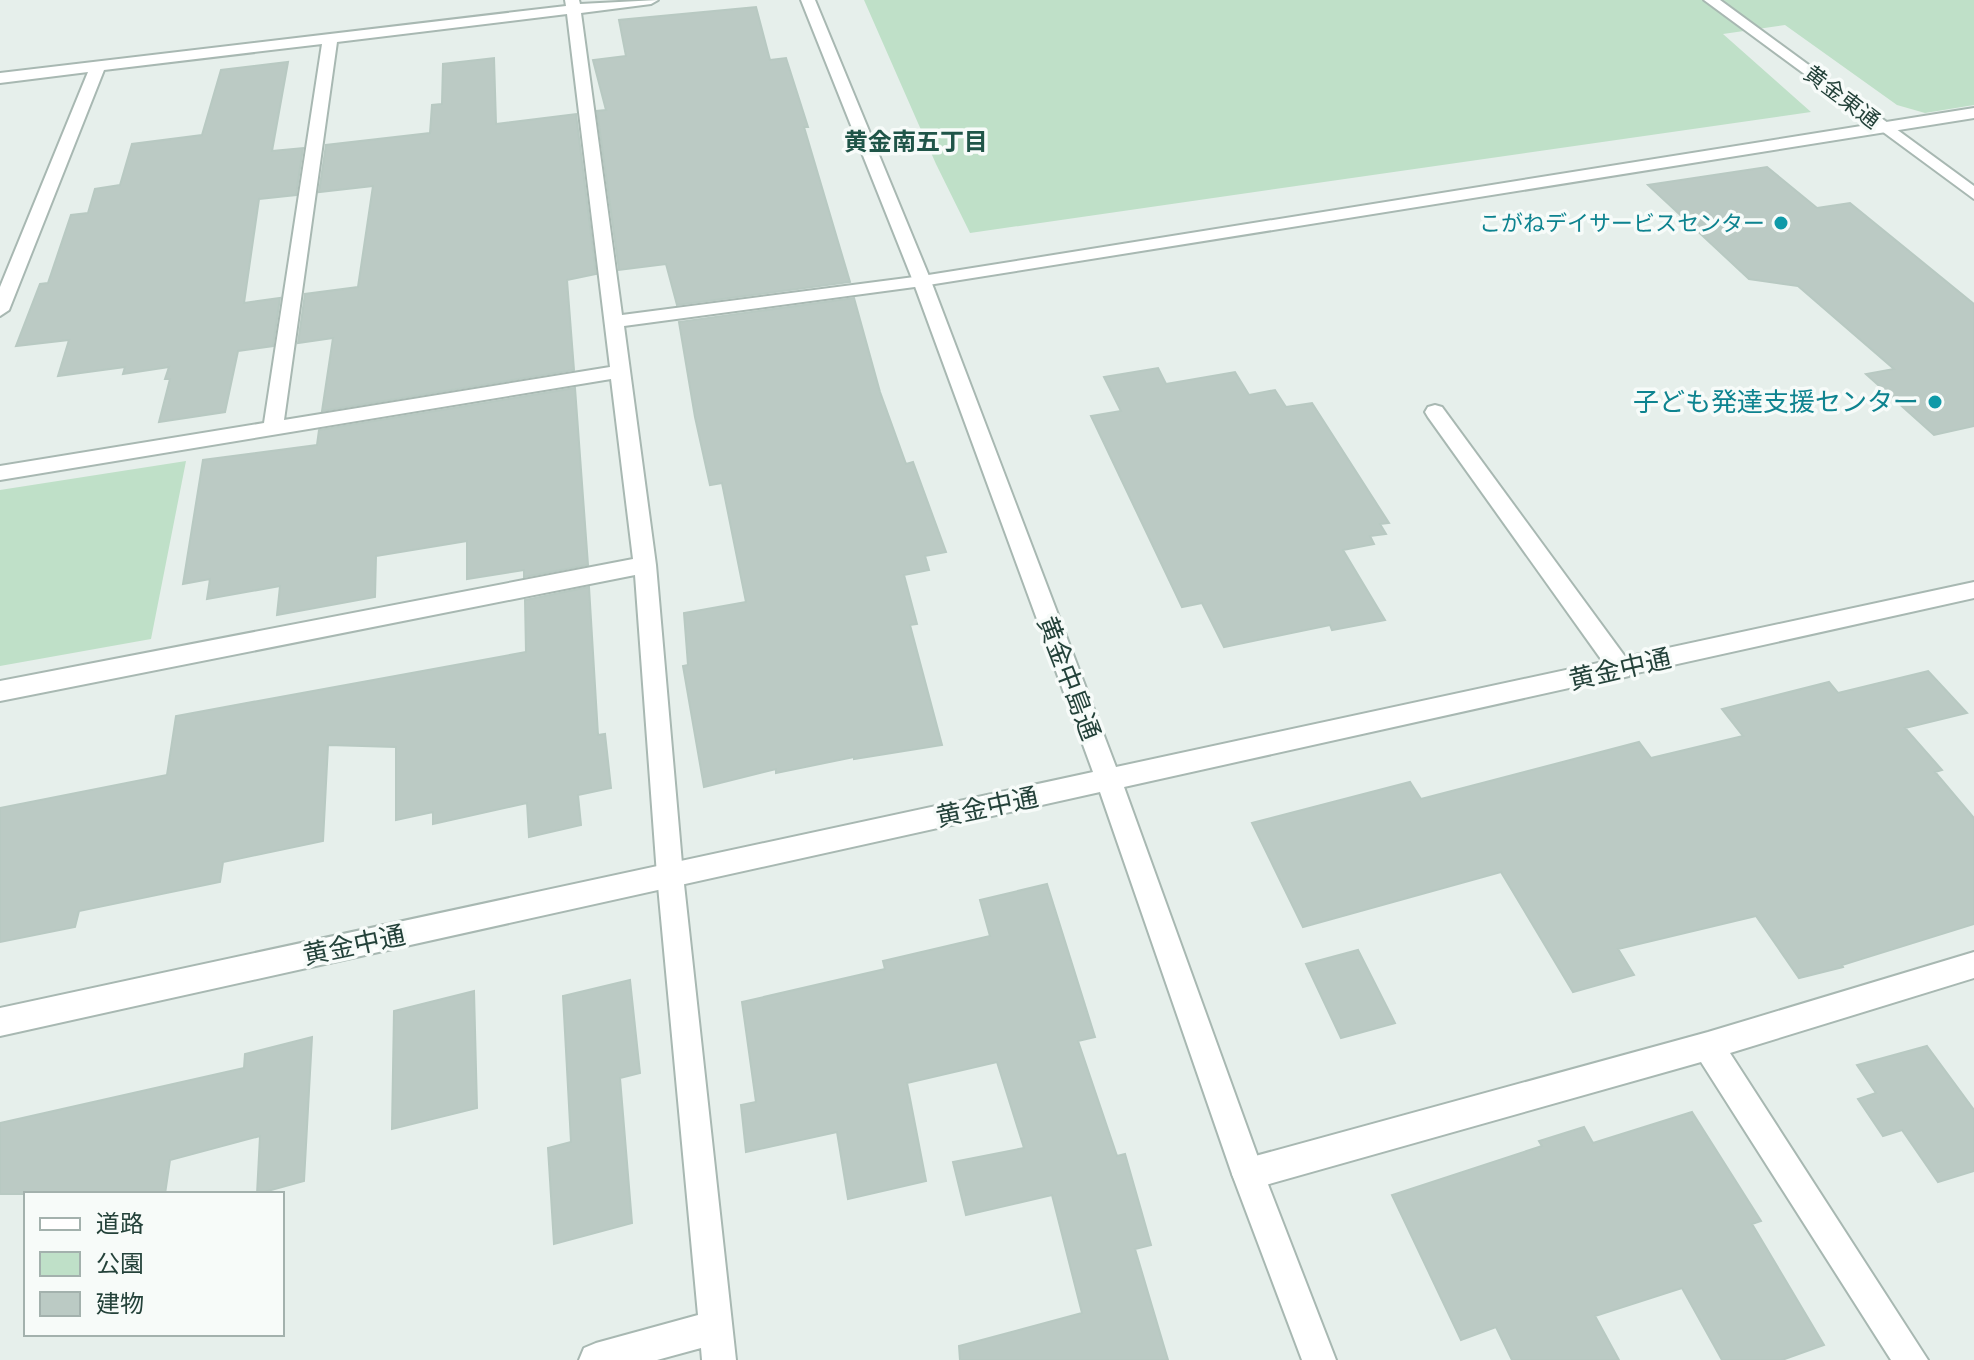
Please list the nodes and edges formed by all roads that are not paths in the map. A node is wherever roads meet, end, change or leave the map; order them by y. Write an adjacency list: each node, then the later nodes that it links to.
1 (651, 0): 4 (street)
2 (808, 0): 11 (street, 黄金中島通)
3 (1711, 0): 9 (street, 黄金東通)
4 (573, 5): 5 (street); 13 (street)
5 (330, 40): 6 (street); 16 (street)
6 (97, 68): 7 (street); 12 (street)
7 (0, 78)
8 (1974, 113): 9 (street)
9 (1881, 126): 10 (street, 黄金東通); 11 (street)
10 (1974, 194)
11 (922, 281): 13 (street); 22 (street, 黄金中島通)
12 (0, 310)
13 (614, 322): 14 (street)
14 (621, 371): 16 (street); 18 (street)
15 (1435, 412): 20 (street)
16 (273, 429): 17 (street)
17 (0, 473)
18 (645, 565): 21 (street); 23 (street)
19 (1974, 590): 20 (street, 黄金中通)
20 (1621, 669): 22 (street, 黄金中通)
21 (0, 691)
22 (1108, 781): 23 (street, 黄金中通); 27 (street, 黄金中島通)
23 (670, 875): 25 (street, 黄金中通); 28 (street)
24 (1974, 965): 26 (street)
25 (0, 1022)
26 (1708, 1046): 27 (street); 31 (street)
27 (1248, 1174): 30 (street, 黄金中島通)
28 (717, 1344): 29 (street)
29 (596, 1360)
30 (1319, 1360)
31 (1911, 1360)

